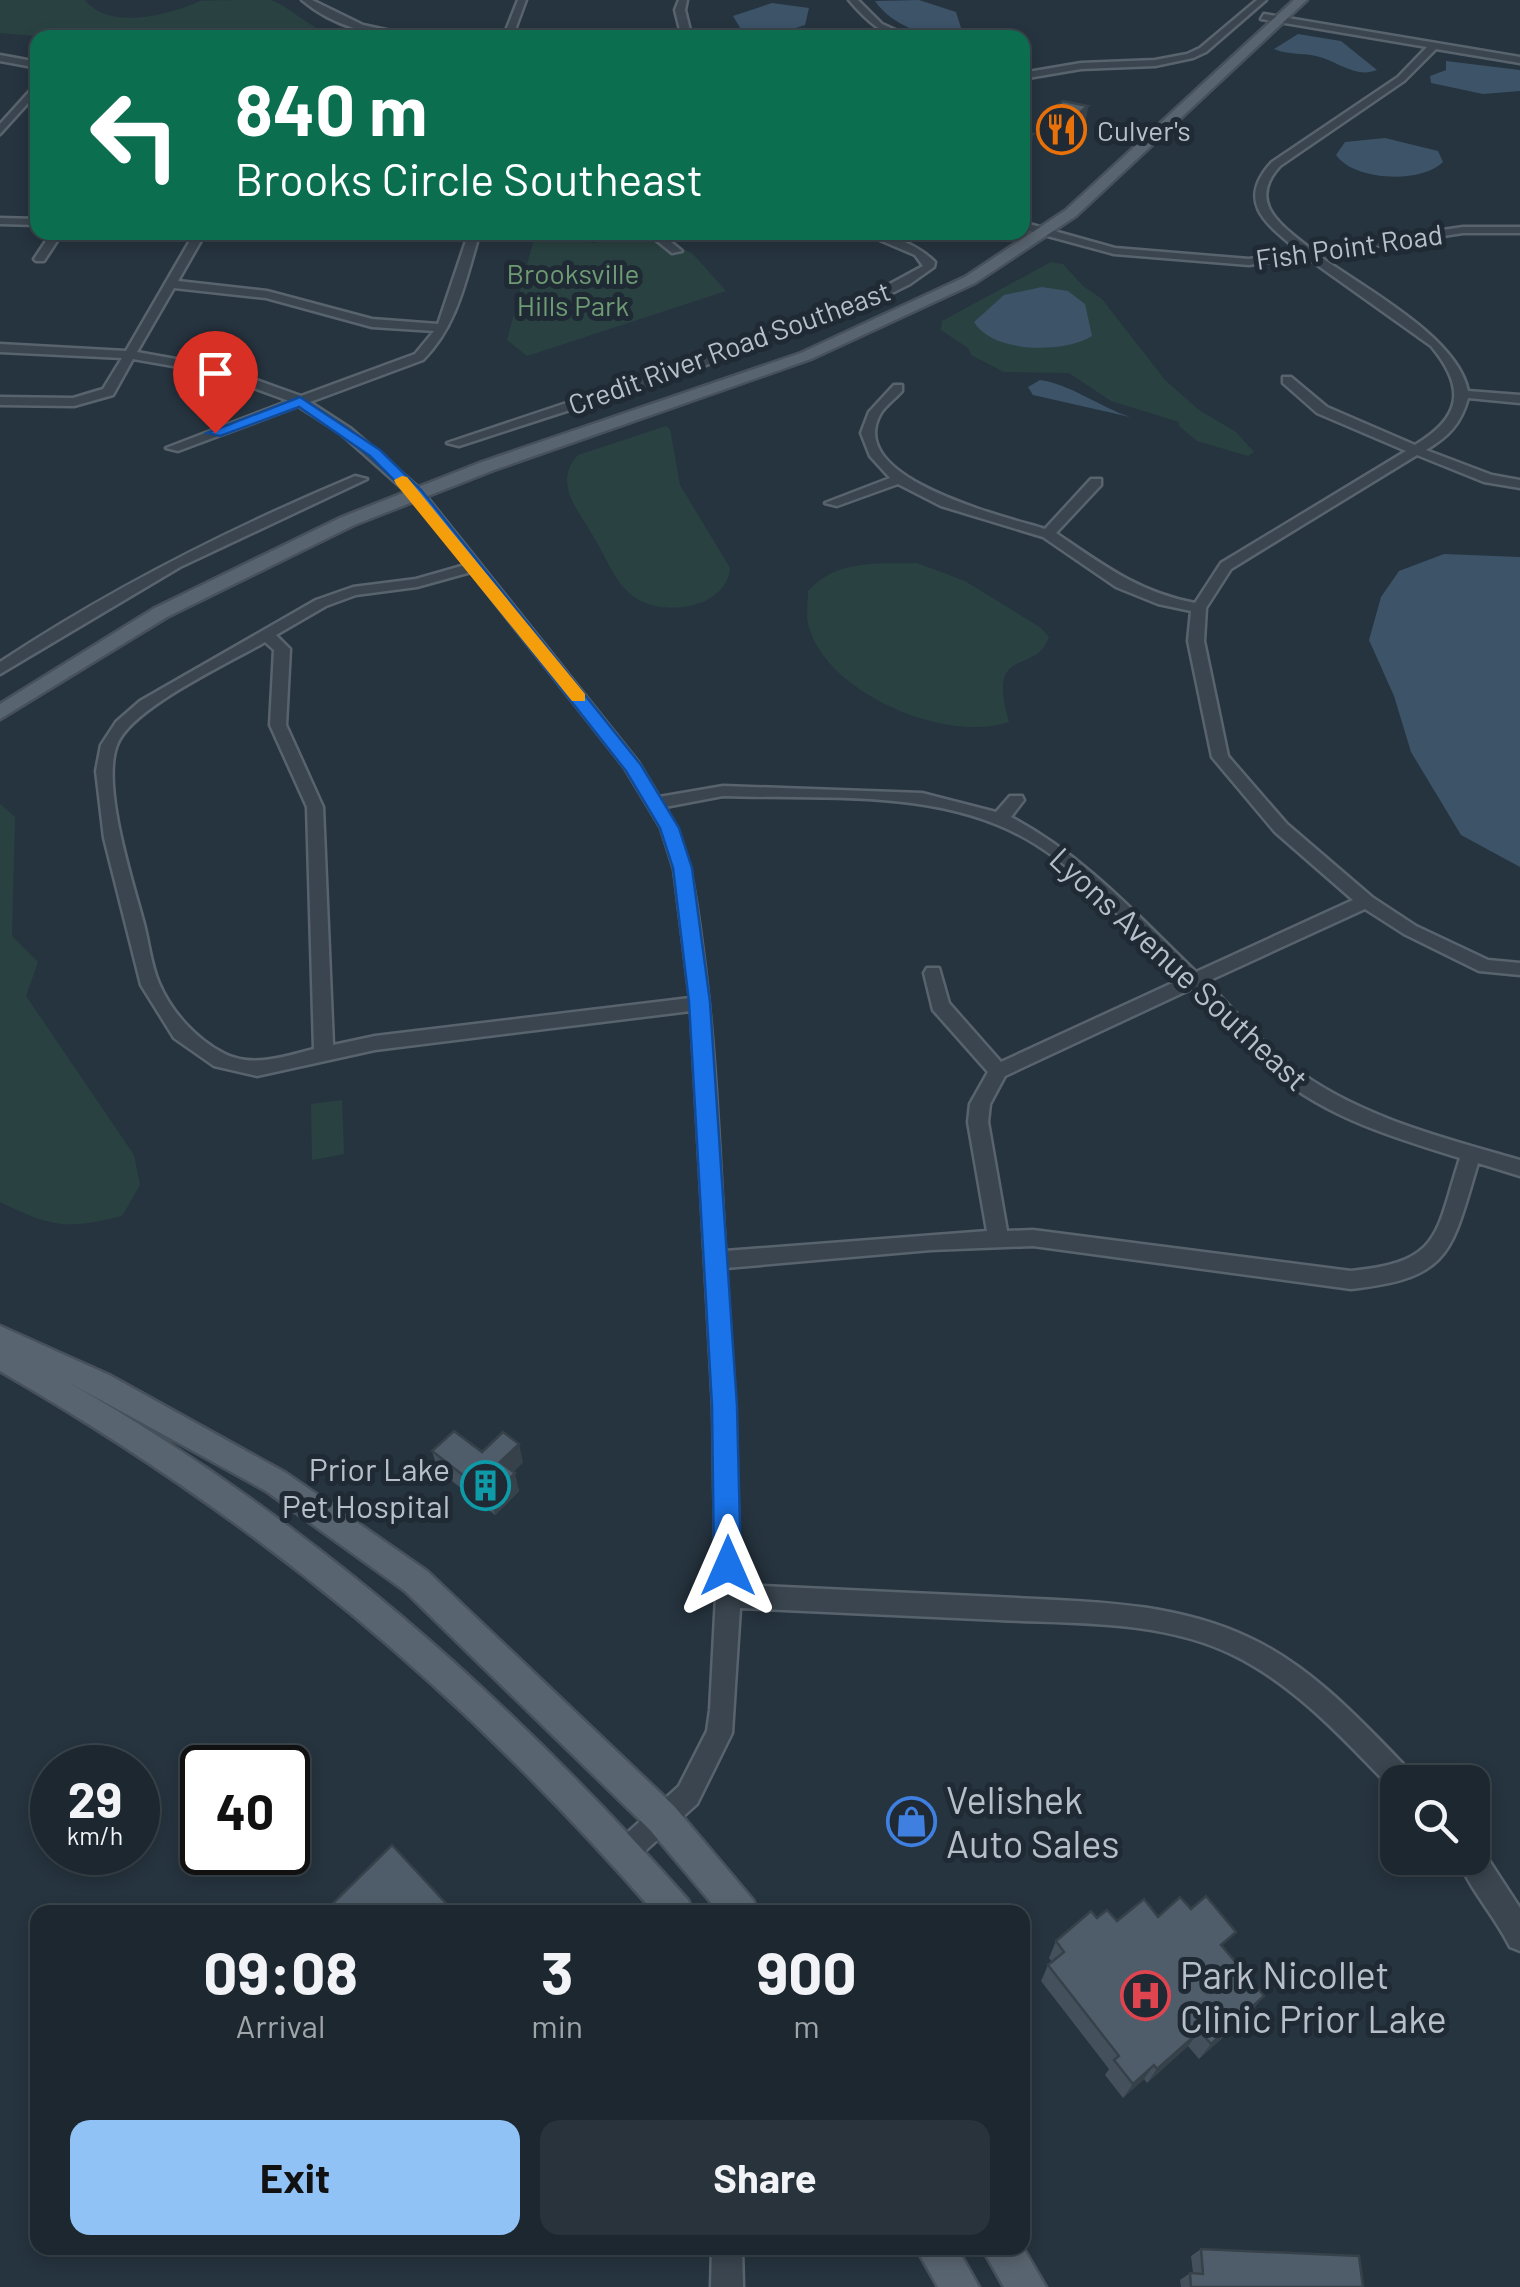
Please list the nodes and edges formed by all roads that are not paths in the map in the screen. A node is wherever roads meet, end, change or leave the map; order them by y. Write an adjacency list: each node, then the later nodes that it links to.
1 (291, 0): 11 (street)
2 (306, 0): 12 (street)
3 (522, 0): 13 (street)
4 (682, 0): 14 (street)
5 (853, 0): 15 (street)
6 (1262, 0): 20 (street)
7 (1283, 0): 9 (main road)
8 (1301, 0): 10 (main road)
9 (1264, 18): 10 (street); 27 (main road)
10 (1280, 20): 16 (street); 27 (main road)
11 (356, 30)
12 (381, 30)
13 (511, 30)
14 (685, 30)
15 (890, 30)
16 (1432, 48): 18 (street); 36 (street)
17 (0, 58): 19 (street)
18 (1520, 60)
19 (30, 64)
20 (1030, 75)
21 (30, 95): 23 (street)
22 (0, 112): 23 (street)
23 (15, 112): 24 (street)
24 (0, 131)
25 (0, 222): 26 (street)
26 (30, 222)
27 (1031, 227): 36 (street, Fish Point Road)
28 (1520, 230): 36 (street, Fish Point Road)
29 (53, 240): 37 (street)
30 (197, 240): 38 (street)
31 (472, 240): 39 (street)
32 (662, 240): 35 (street)
33 (886, 240): 48 (street, Credit River Road Southeast)
34 (1009, 240): 55 (main road)
35 (676, 250)
36 (1314, 255): 44 (street)
37 (40, 259)
38 (172, 284): 39 (street); 41 (street)
39 (442, 328): 47 (street)
40 (0, 348): 41 (street)
41 (133, 354): 46 (street); 47 (street)
42 (1288, 380): 50 (street)
43 (898, 388): 52 (street)
44 (1462, 394): 45 (street); 50 (street)
45 (1520, 399)
46 (0, 401)
47 (300, 402): 49 (street); 55 (street)
48 (454, 443)
49 (173, 448)
50 (1416, 448): 54 (street); 59 (street)
51 (360, 478): 61 (street)
52 (899, 479): 56 (street); 57 (street)
53 (1096, 482): 57 (street)
54 (1520, 484)
55 (410, 488): 58 (street); 62 (main road); 63 (main road)
56 (832, 502)
57 (1048, 534): 59 (street)
58 (474, 568): 60 (street); 65 (street)
59 (1198, 608): 67 (street)
60 (265, 634): 72 (street); 72 (street)
61 (0, 668)
62 (0, 694)
63 (0, 713)
64 (1016, 800): 66 (street)
65 (656, 802): 66 (street, Lyons Avenue Southeast); 71 (street)
66 (1000, 818): 70 (street, Lyons Avenue Southeast)
67 (1366, 901): 68 (street); 70 (street)
68 (1520, 969)
69 (933, 973): 73 (street)
70 (1196, 982): 73 (street); 74 (street, Lyons Avenue Southeast)
71 (700, 1002): 72 (street); 77 (street)
72 (324, 1053)
73 (998, 1071): 76 (street)
74 (1471, 1154): 75 (street, Lyons Avenue Southeast); 76 (street)
75 (1520, 1168)
76 (998, 1238): 77 (street)
77 (714, 1260): 80 (street)
78 (0, 1337): 82 (main road)
79 (0, 1357): 83 (main road)
80 (728, 1596): 81 (street); 82 (street)
81 (1386, 1765)
82 (662, 1818): 83 (street); 86 (main road)
83 (626, 1852): 85 (main road)
84 (1483, 1875): 87 (street)
85 (670, 1905)
86 (736, 1905)
87 (1520, 1937)
88 (728, 2255): 91 (street)
89 (939, 2255): 92 (main road)
90 (1006, 2255): 93 (main road)
91 (727, 2287)
92 (960, 2287)
93 (1027, 2287)

